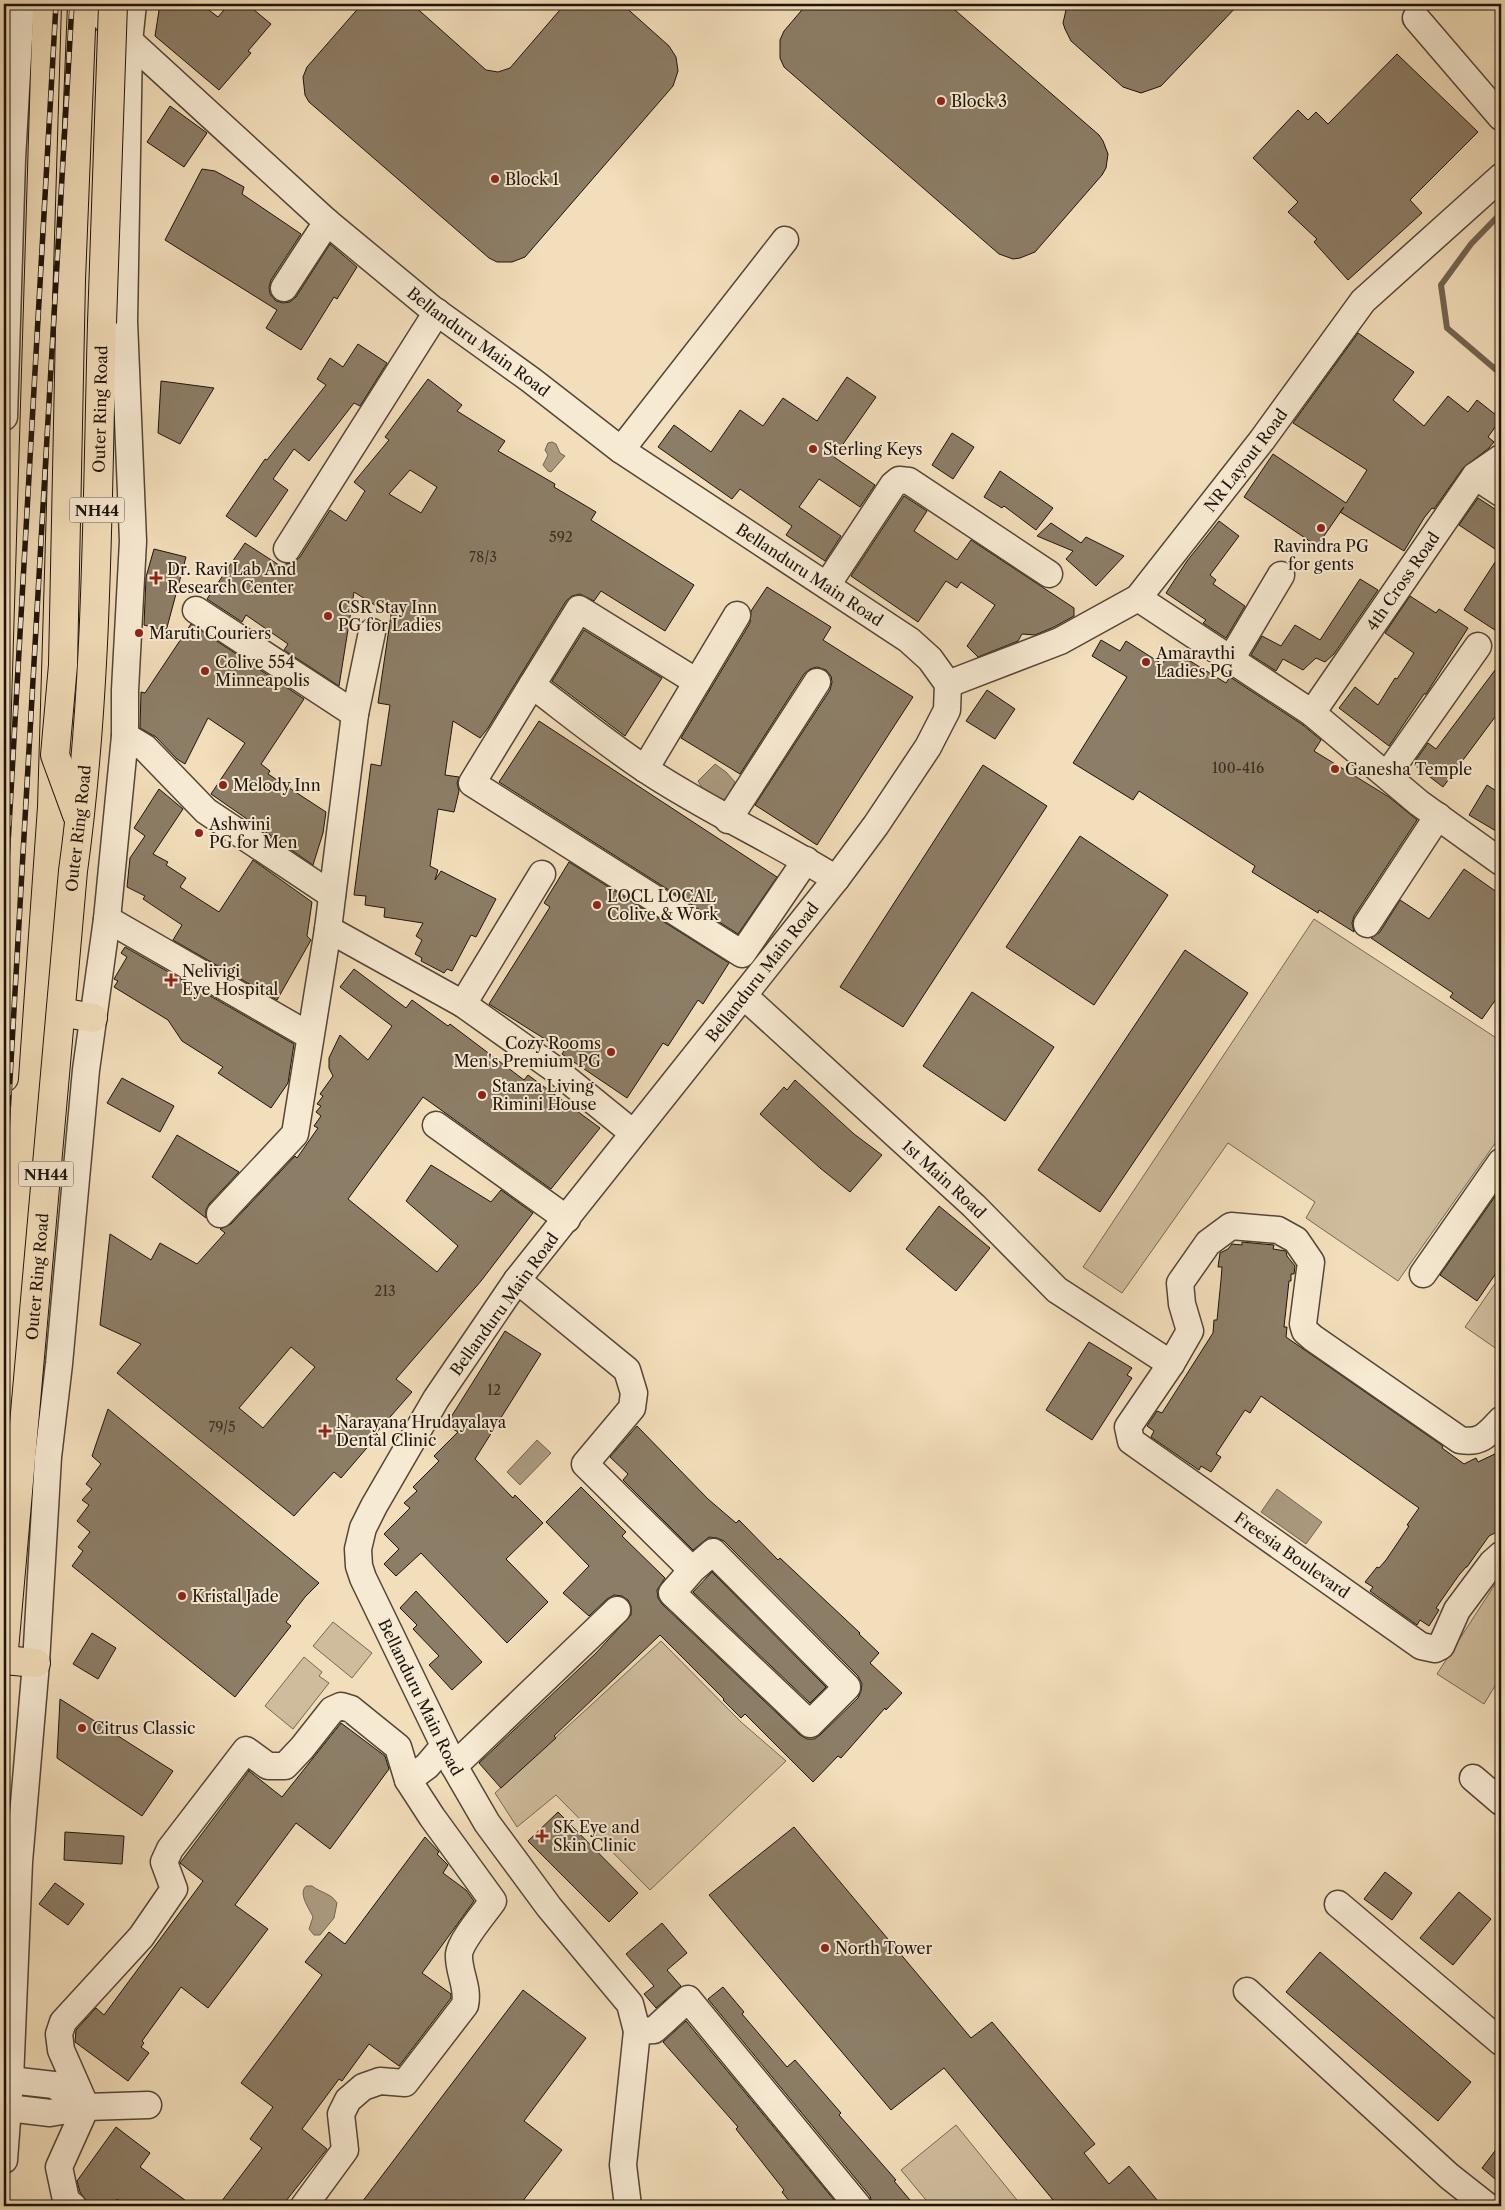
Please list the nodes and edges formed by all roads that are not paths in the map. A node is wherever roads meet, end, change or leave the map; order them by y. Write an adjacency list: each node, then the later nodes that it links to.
1 (21, 4): 15 (street)
2 (47, 4): 38 (highway)
3 (82, 4): 43 (highway)
4 (89, 4): 8 (street, Bellanduru Main Road)
5 (113, 4): 43 (highway, Outer Ring Road / NH44, bridge)
6 (134, 4): 8 (street)
7 (1416, 18): 9 (street)
8 (130, 42): 11 (street, Bellanduru Main Road); 37 (street)
9 (1501, 117)
10 (1501, 178): 25 (street, NR Layout Road)
11 (326, 222): 13 (street); 14 (street, Bellanduru Main Road)
12 (785, 240): 17 (street)
13 (284, 288)
14 (437, 312): 17 (street, Bellanduru Main Road); 21 (street)
15 (4, 389): 16 (street)
16 (4, 418)
17 (621, 450): 24 (street, Bellanduru Main Road)
18 (1501, 458): 19 (street, 4th Cross Road)
19 (1475, 476): 20 (street); 35 (street, 4th Cross Road)
20 (1501, 493)
21 (287, 549)
22 (1049, 574): 24 (street)
23 (1281, 575): 30 (street)
24 (826, 585): 33 (street, Bellanduru Main Road)
25 (1138, 598): 30 (street); 33 (street, NR Layout Road)
26 (196, 610): 36 (street)
27 (737, 615): 31 (street)
28 (372, 632): 36 (street)
29 (1478, 646): 40 (street)
30 (1231, 659): 35 (street)
31 (697, 682): 34 (street); 39 (street)
32 (817, 682): 42 (street)
33 (948, 684): 47 (street, Bellanduru Main Road)
34 (532, 685): 39 (street); 44 (street)
35 (1312, 713): 40 (street)
36 (355, 714): 48 (street)
37 (125, 736): 48 (street); 49 (street)
38 (14, 760): 57 (highway)
39 (645, 769): 42 (street)
40 (1387, 775): 41 (street)
41 (1438, 816): 45 (street); 50 (street)
42 (728, 820): 44 (street)
43 (80, 824): 54 (highway, Outer Ring Road / NH44)
44 (806, 860): 47 (street)
45 (1501, 862)
46 (542, 874): 53 (street)
47 (836, 879): 52 (street, Bellanduru Main Road)
48 (332, 895): 51 (street)
49 (107, 919): 55 (street); 56 (street)
50 (1367, 924)
51 (328, 929): 53 (street); 56 (street)
52 (744, 996): 59 (street, Bellanduru Main Road); 65 (street, 1st Main Road)
53 (464, 1004): 59 (street)
54 (61, 1012): 55 (highway); 70 (highway, Outer Ring Road / NH44)
55 (93, 1018): 72 (street)
56 (310, 1036): 61 (street)
57 (4, 1078)
58 (436, 1125): 62 (street)
59 (633, 1133): 62 (street, Bellanduru Main Road)
60 (1501, 1162): 63 (street)
61 (220, 1214)
62 (567, 1219): 64 (street, Bellanduru Main Road)
63 (1423, 1274)
64 (517, 1280): 68 (street); 73 (street, Bellanduru Main Road)
65 (1162, 1358): 66 (street, Freesia Boulevard); 67 (street, Freesia Boulevard)
66 (1501, 1420)
67 (1501, 1555)
68 (692, 1570): 68 (street)
69 (616, 1610): 73 (street)
70 (4, 1650)
71 (4, 1660): 72 (highway)
72 (36, 1664): 81 (street)
73 (449, 1756): 75 (street); 79 (street, Bellanduru Main Road)
74 (1473, 1778): 76 (street)
75 (408, 1780): 83 (street); 87 (street)
76 (1501, 1802)
77 (1338, 1904): 80 (street)
78 (1247, 1990): 90 (street)
79 (637, 2031): 88 (street, Bellanduru Main Road); 89 (street)
80 (1501, 2042)
81 (10, 2080): 83 (street); 84 (street)
82 (148, 2105): 83 (street)
83 (86, 2107): 84 (street); 86 (street)
84 (8, 2108): 85 (street)
85 (4, 2160)
86 (74, 2206)
87 (304, 2206)
88 (628, 2206)
89 (858, 2206)
90 (1486, 2206)

